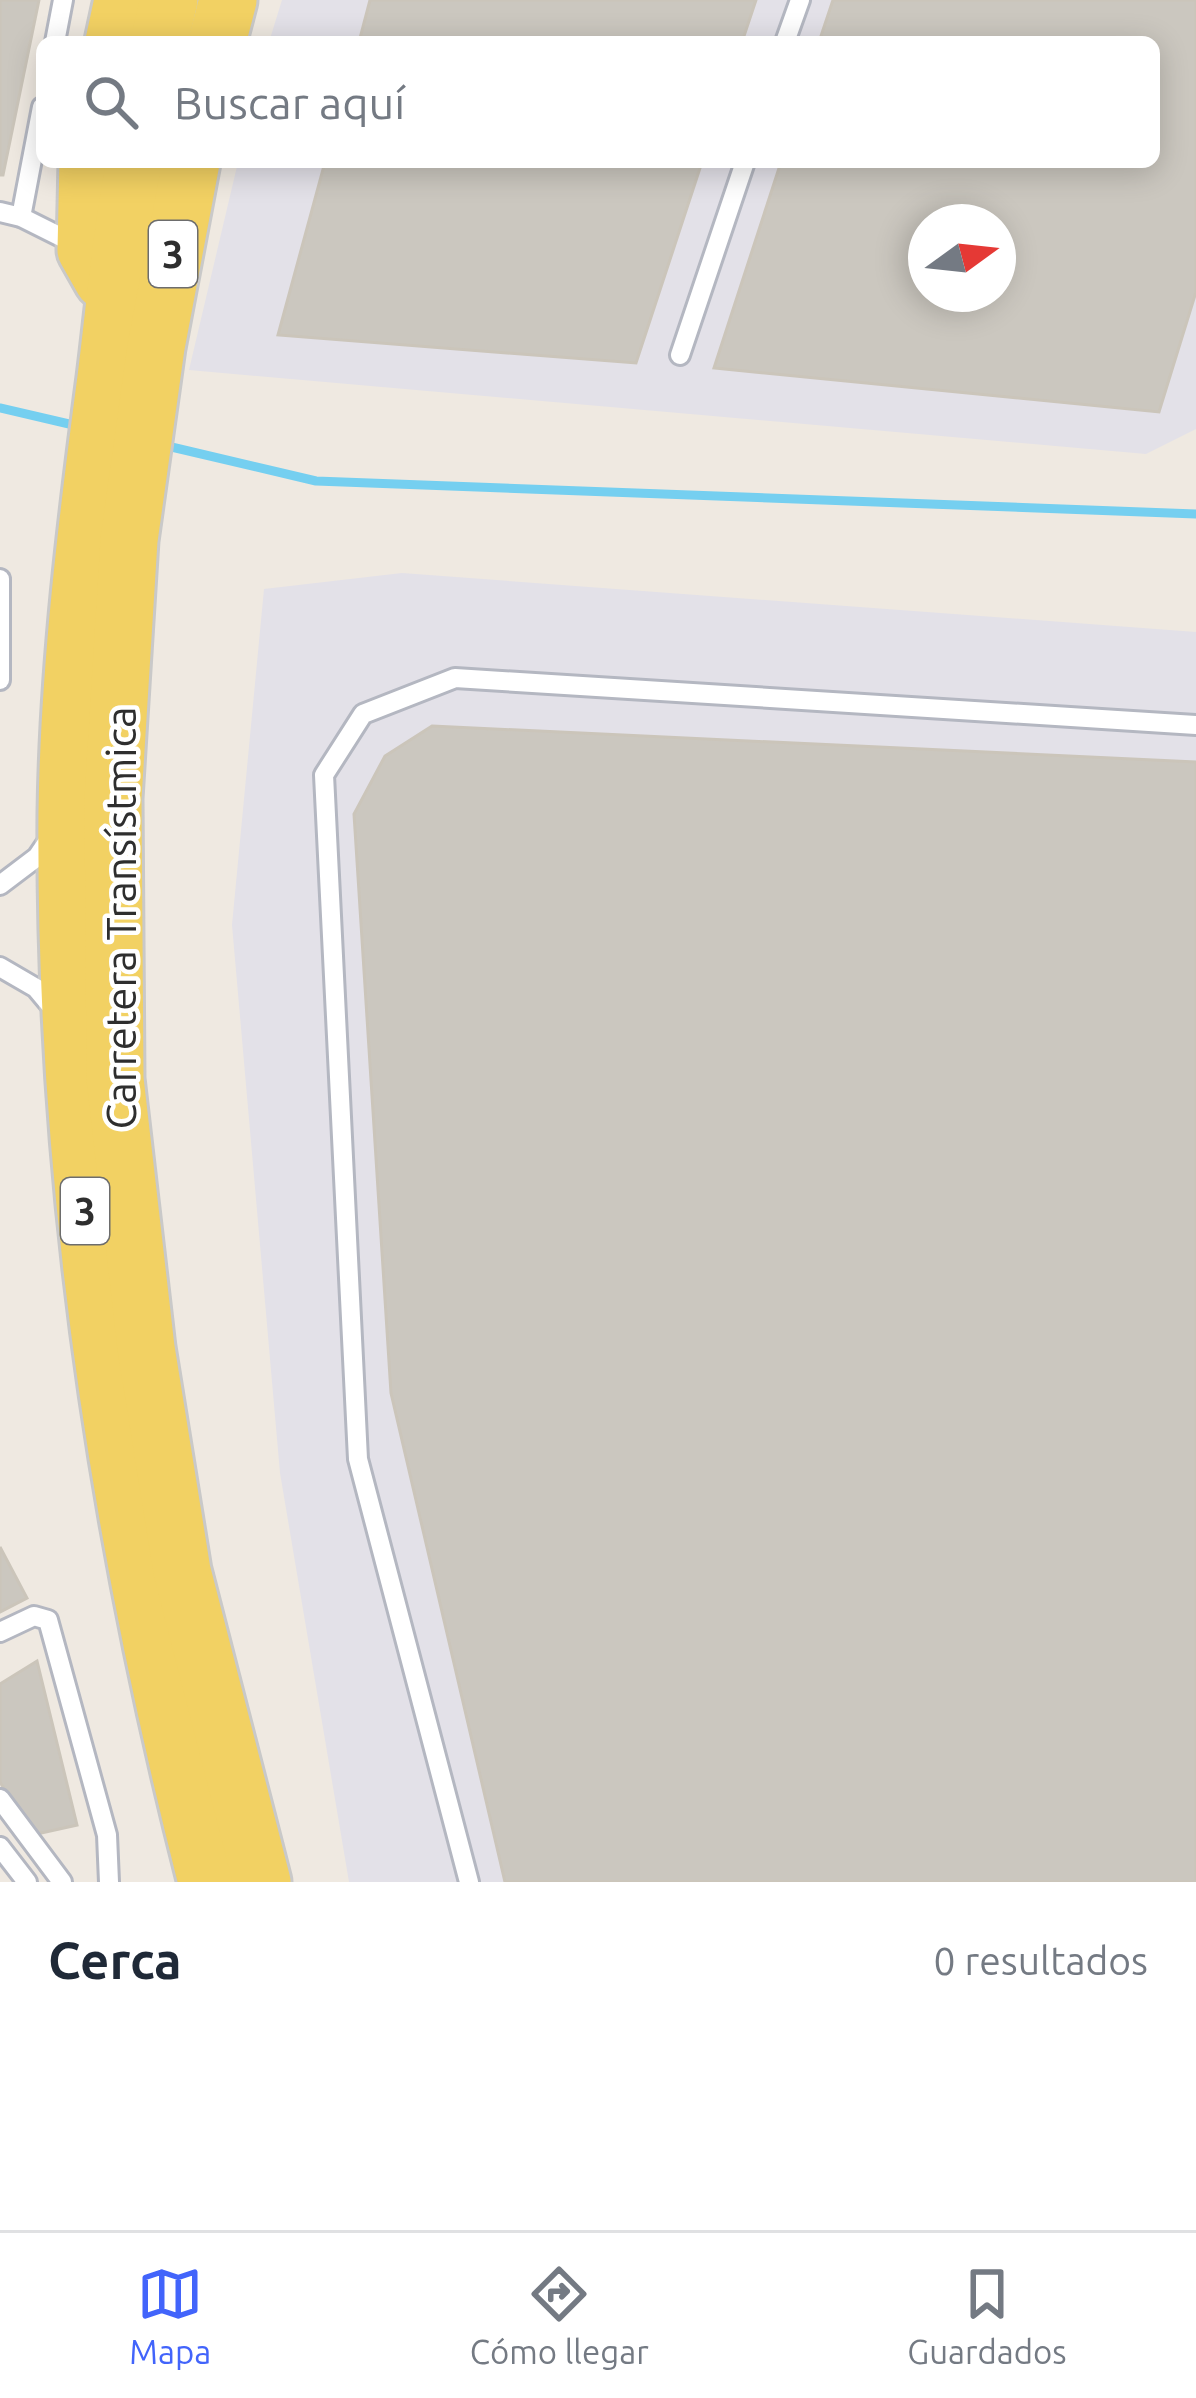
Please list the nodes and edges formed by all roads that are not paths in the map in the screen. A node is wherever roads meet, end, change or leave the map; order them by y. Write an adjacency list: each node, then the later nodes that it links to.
1 (63, 0): 6 (lane)
2 (123, 0): 7 (main road)
3 (169, 0): 8 (main road)
4 (228, 0): 9 (main road)
5 (800, 0): 10 (lane)
6 (56, 36)
7 (115, 36)
8 (160, 36)
9 (219, 36)
10 (787, 36)
11 (36, 138): 16 (lane)
12 (118, 168): 17 (main road, Carretera Transístmica / 3)
13 (188, 168): 17 (main road, Carretera Transístmica / 3)
14 (743, 168): 18 (lane)
15 (0, 212): 16 (lane)
16 (21, 217): 17 (lane)
17 (117, 306): 19 (main road, Carretera Transístmica / 3)
18 (680, 355)
19 (107, 535): 23 (main road, Carretera Transístmica / 3); 34 (main road, Carretera Transístmica / 3)
20 (0, 579): 21 (lane)
21 (0, 680)
22 (1196, 725): 35 (lane)
23 (67, 811): 24 (lane); 26 (main road, Carretera Transístmica / 3)
24 (0, 885)
25 (0, 967): 26 (lane)
26 (74, 1035): 30 (main road, Carretera Transístmica / 3)
27 (0, 1632): 33 (lane)
28 (0, 1798): 32 (lane)
29 (0, 1847): 31 (lane)
30 (201, 1872)
31 (27, 1882)
32 (62, 1882)
33 (109, 1882)
34 (262, 1882)
35 (469, 1882)

